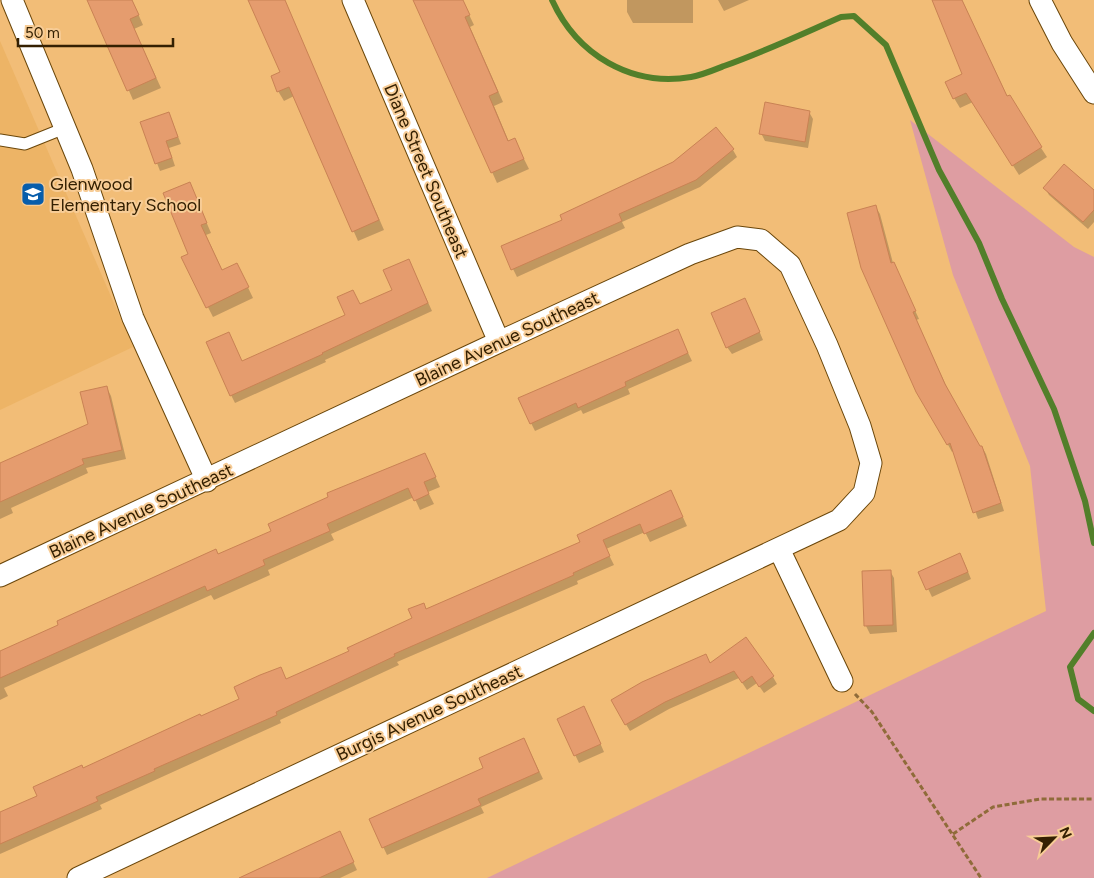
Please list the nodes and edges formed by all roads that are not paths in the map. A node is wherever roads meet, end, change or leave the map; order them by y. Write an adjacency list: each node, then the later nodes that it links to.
1 (12, 0): 5 (street)
2 (353, 0): 7 (street, Diane Street Southeast)
3 (1040, 0): 4 (street)
4 (1094, 93)
5 (65, 128): 6 (lane); 8 (street)
6 (0, 140)
7 (499, 342): 8 (street, Blaine Avenue Southeast); 9 (street, Blaine Avenue Southeast)
8 (207, 480): 11 (street, Blaine Avenue Southeast)
9 (864, 493): 10 (street, Burgis Avenue Southeast)
10 (779, 549): 12 (street); 13 (street, Burgis Avenue Southeast)
11 (0, 576)
12 (842, 681)
13 (78, 878)

